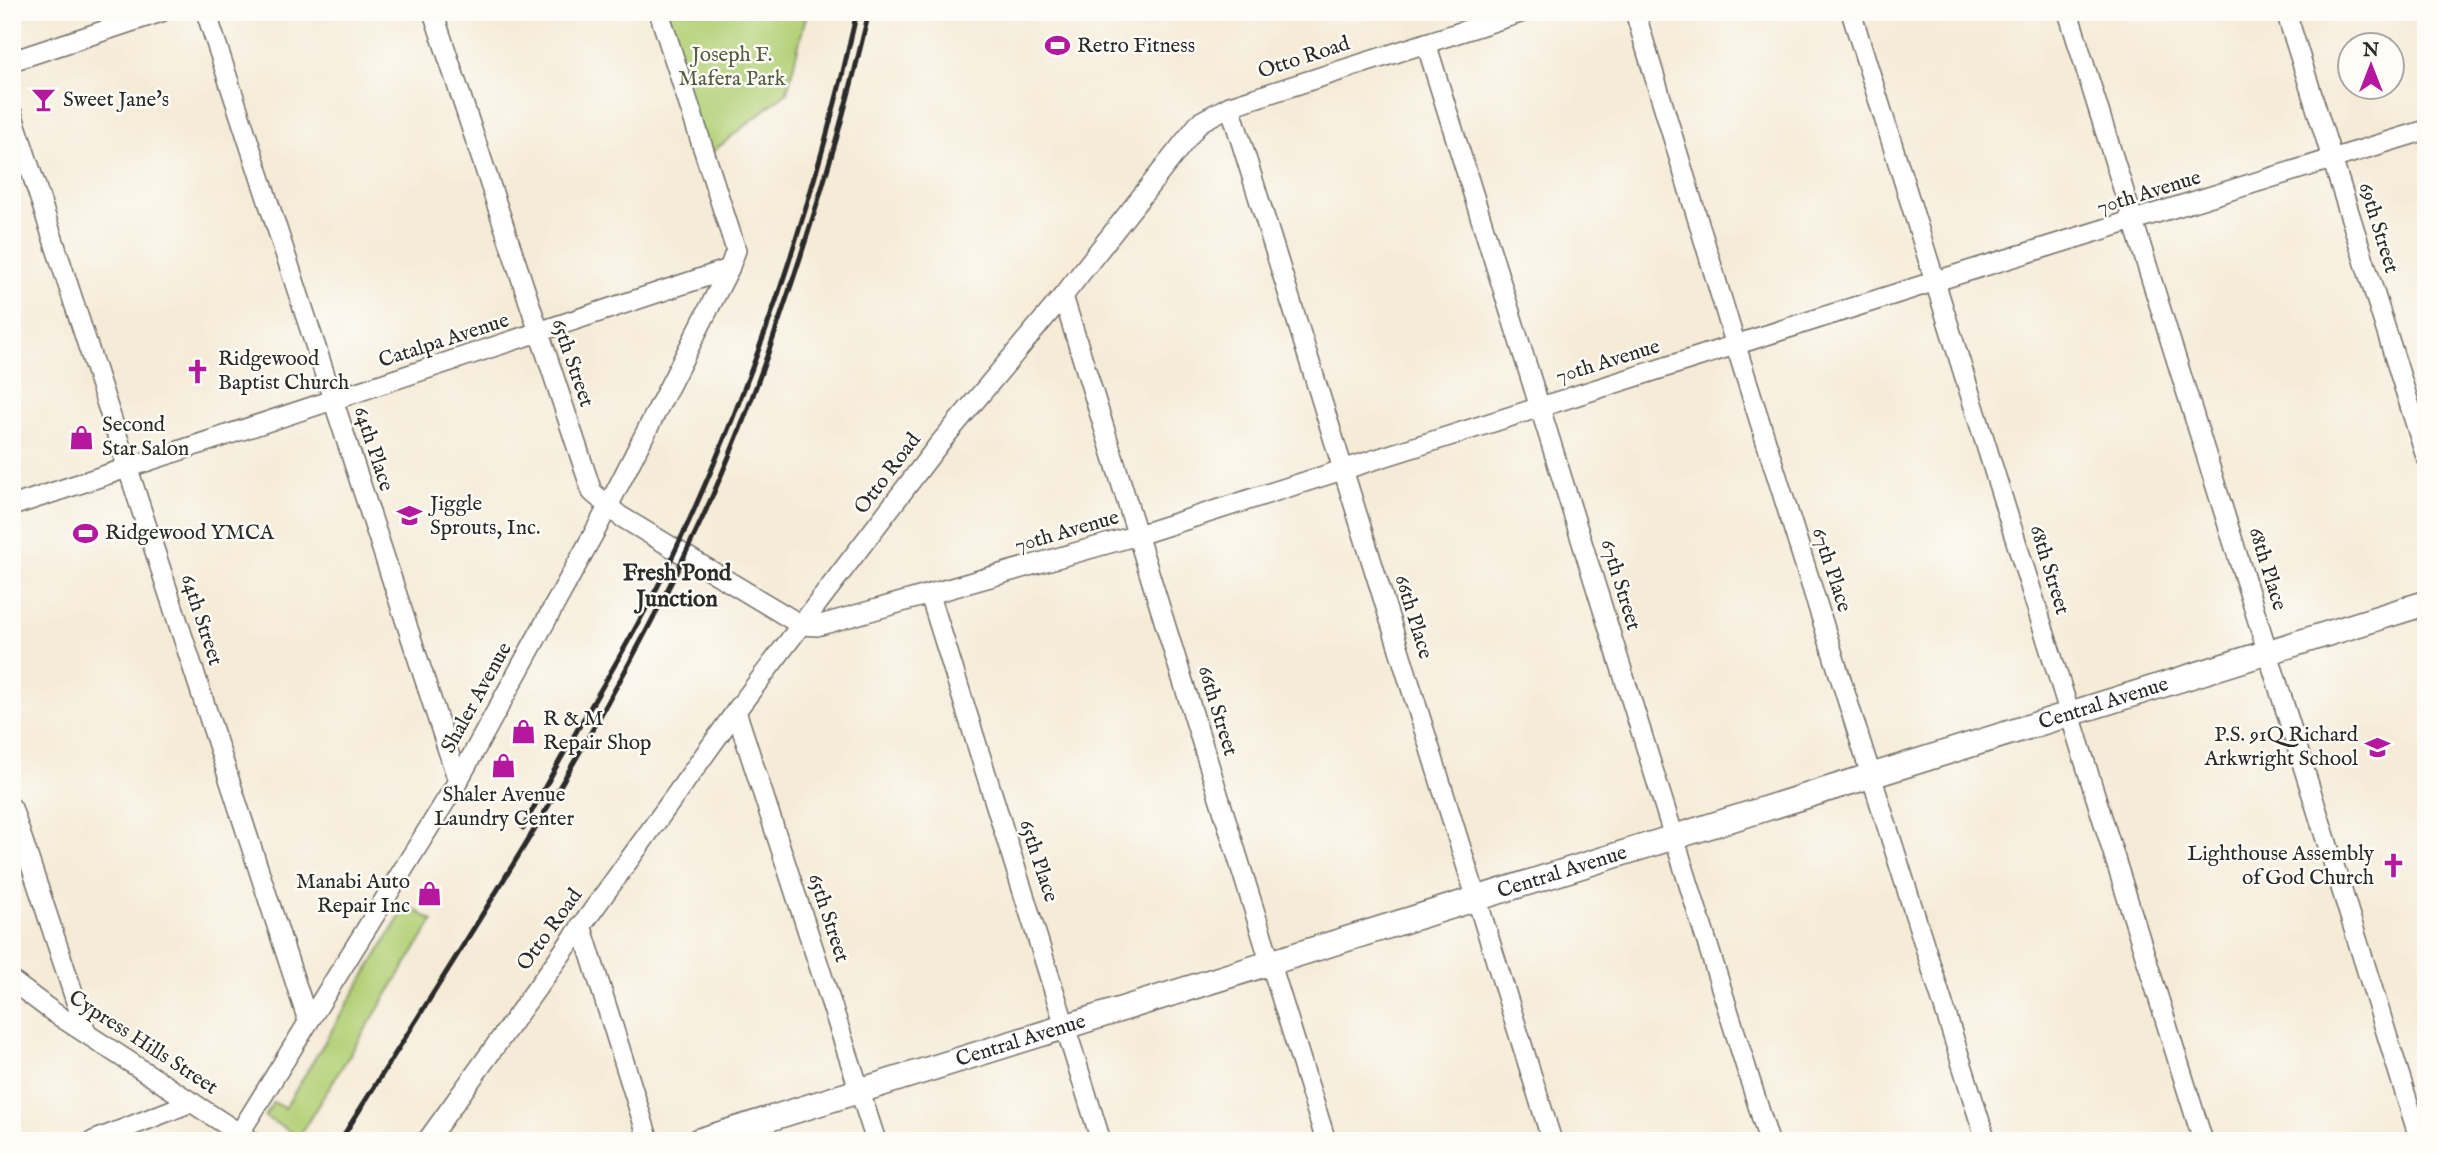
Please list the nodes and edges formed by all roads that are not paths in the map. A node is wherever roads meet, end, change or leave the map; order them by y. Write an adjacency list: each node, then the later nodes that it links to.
1 (161, 12): 11 (street)
2 (206, 12): 22 (street, 64th Place)
3 (433, 12): 20 (street, 65th Street)
4 (659, 12): 17 (street)
5 (1523, 12): 10 (street, Otto Road)
6 (1635, 12): 21 (street, 67th Place)
7 (1851, 12): 18 (street, 68th Street)
8 (2068, 12): 16 (street, 68th Place)
9 (2286, 12): 15 (street, 69th Street)
10 (1426, 43): 12 (street, Otto Road); 23 (street, 67th Street)
11 (12, 61)
12 (1230, 106): 19 (street, Otto Road); 26 (street, 66th Place)
13 (12, 113): 25 (street, 64th Street)
14 (2426, 130): 15 (street, 70th Avenue)
15 (2333, 159): 16 (street, 70th Avenue); 24 (street, 69th Street)
16 (2133, 222): 18 (street, 70th Avenue); 33 (street, 68th Place)
17 (729, 269): 20 (street, Catalpa Avenue); 28 (street, Shaler Avenue)
18 (1936, 281): 21 (street, 70th Avenue); 35 (street, 68th Street)
19 (1063, 296): 29 (street, 66th Street); 32 (street, Otto Road)
20 (538, 334): 22 (street, Catalpa Avenue); 28 (street, 65th Street)
21 (1737, 346): 23 (street, 70th Avenue); 36 (street, 67th Place)
22 (333, 402): 25 (street, Catalpa Avenue); 37 (street, 64th Place)
23 (1541, 406): 26 (street, 70th Avenue); 39 (street, 67th Street)
24 (2426, 457)
25 (128, 468): 27 (street, Catalpa Avenue); 44 (street, 64th Street)
26 (1343, 468): 29 (street, 70th Avenue); 40 (street, 66th Place)
27 (12, 506)
28 (608, 507): 32 (street, 65th Street); 37 (street, Shaler Avenue)
29 (1138, 535): 30 (street, 70th Avenue); 42 (street, 66th Street)
30 (930, 595): 32 (street, 70th Avenue); 45 (street, 65th Place)
31 (2426, 603): 33 (main road, Central Avenue)
32 (801, 625): 34 (street, Otto Road)
33 (2269, 652): 35 (main road, Central Avenue); 61 (street, 68th Place)
34 (736, 711): 41 (street, Otto Road); 47 (street, 65th Street)
35 (2071, 714): 36 (main road, Central Avenue); 60 (street, 68th Street)
36 (1872, 776): 39 (main road, Central Avenue); 59 (street, 67th Place)
37 (458, 781): 44 (street, Shaler Avenue)
38 (12, 808): 46 (street)
39 (1675, 838): 40 (main road, Central Avenue); 58 (street, 67th Street)
40 (1477, 899): 42 (main road, Central Avenue); 57 (street, 66th Place)
41 (581, 925): 51 (street, Otto Road); 52 (street)
42 (1272, 963): 45 (main road, Central Avenue); 56 (street, 66th Street)
43 (12, 981): 46 (street, Cypress Hills Street)
44 (308, 1021): 49 (street, Shaler Avenue)
45 (1066, 1027): 47 (main road, Central Avenue); 55 (street, 65th Place)
46 (86, 1032): 48 (street, Cypress Hills Street)
47 (860, 1091): 53 (main road, Central Avenue); 54 (street, 65th Street)
48 (192, 1102): 49 (street, Cypress Hills Street); 50 (street)
49 (245, 1137)
50 (93, 1141)
51 (427, 1141)
52 (649, 1141)
53 (698, 1141)
54 (876, 1141)
55 (1101, 1141)
56 (1326, 1141)
57 (1552, 1141)
58 (1769, 1141)
59 (1986, 1141)
60 (2203, 1141)
61 (2420, 1141)

